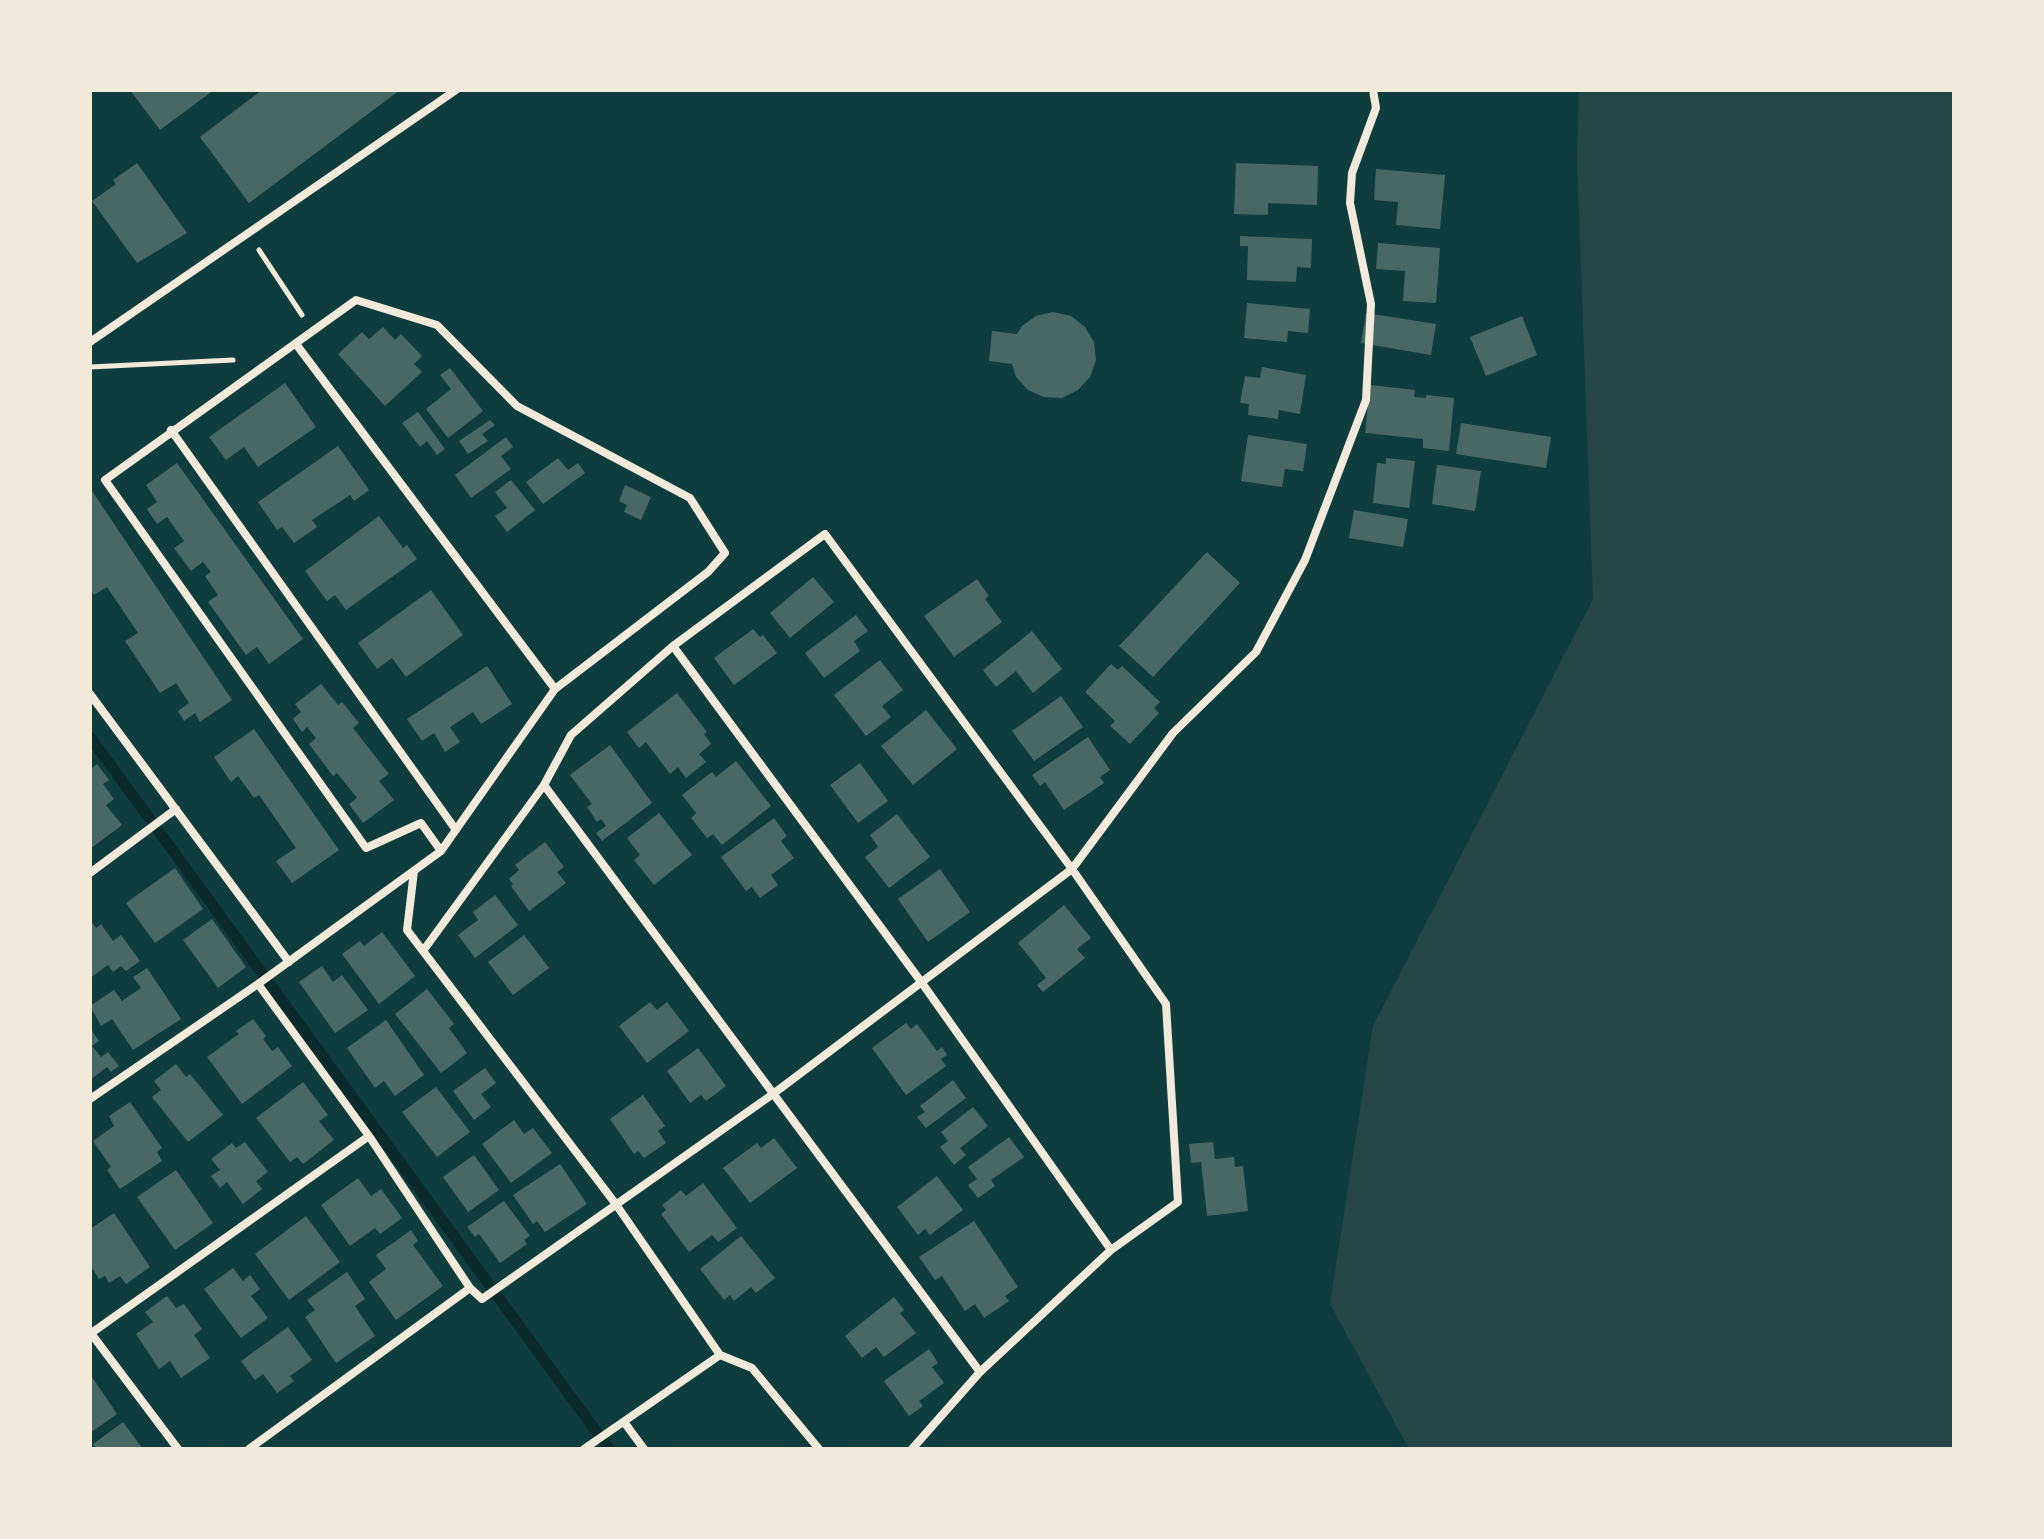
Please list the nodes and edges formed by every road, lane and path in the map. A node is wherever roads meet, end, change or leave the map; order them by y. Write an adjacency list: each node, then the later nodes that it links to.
1 (456, 90): 3 (street)
2 (1373, 90): 17 (street)
3 (247, 233): 4 (path); 5 (street)
4 (313, 331): 6 (street); 11 (street)
5 (90, 342)
6 (296, 344): 7 (street); 11 (street)
7 (274, 358): 8 (path); 9 (street)
8 (90, 367)
9 (171, 430): 15 (street); 16 (street)
10 (673, 646): 13 (street); 17 (street); 22 (street)
11 (555, 689): 15 (street)
12 (90, 694): 14 (street)
13 (544, 785): 20 (street); 24 (street)
14 (176, 809): 19 (street); 21 (street)
15 (456, 830): 16 (street)
16 (441, 851): 18 (street)
17 (1072, 869): 22 (street); 28 (street)
18 (414, 871): 20 (street); 21 (street)
19 (90, 873)
20 (423, 951): 27 (street)
21 (289, 962): 23 (street)
22 (922, 983): 24 (street); 28 (street)
23 (258, 984): 25 (street); 26 (street)
24 (773, 1094): 27 (street); 32 (street)
25 (90, 1099)
26 (369, 1136): 29 (street); 30 (street)
27 (615, 1203): 29 (street); 31 (street)
28 (1111, 1250): 32 (street)
29 (470, 1288): 35 (street)
30 (90, 1333): 34 (street)
31 (720, 1355): 33 (street); 38 (street)
32 (980, 1372): 39 (street)
33 (624, 1422): 36 (street); 37 (street)
34 (178, 1449)
35 (249, 1449)
36 (584, 1449)
37 (644, 1449)
38 (819, 1449)
39 (912, 1449)

